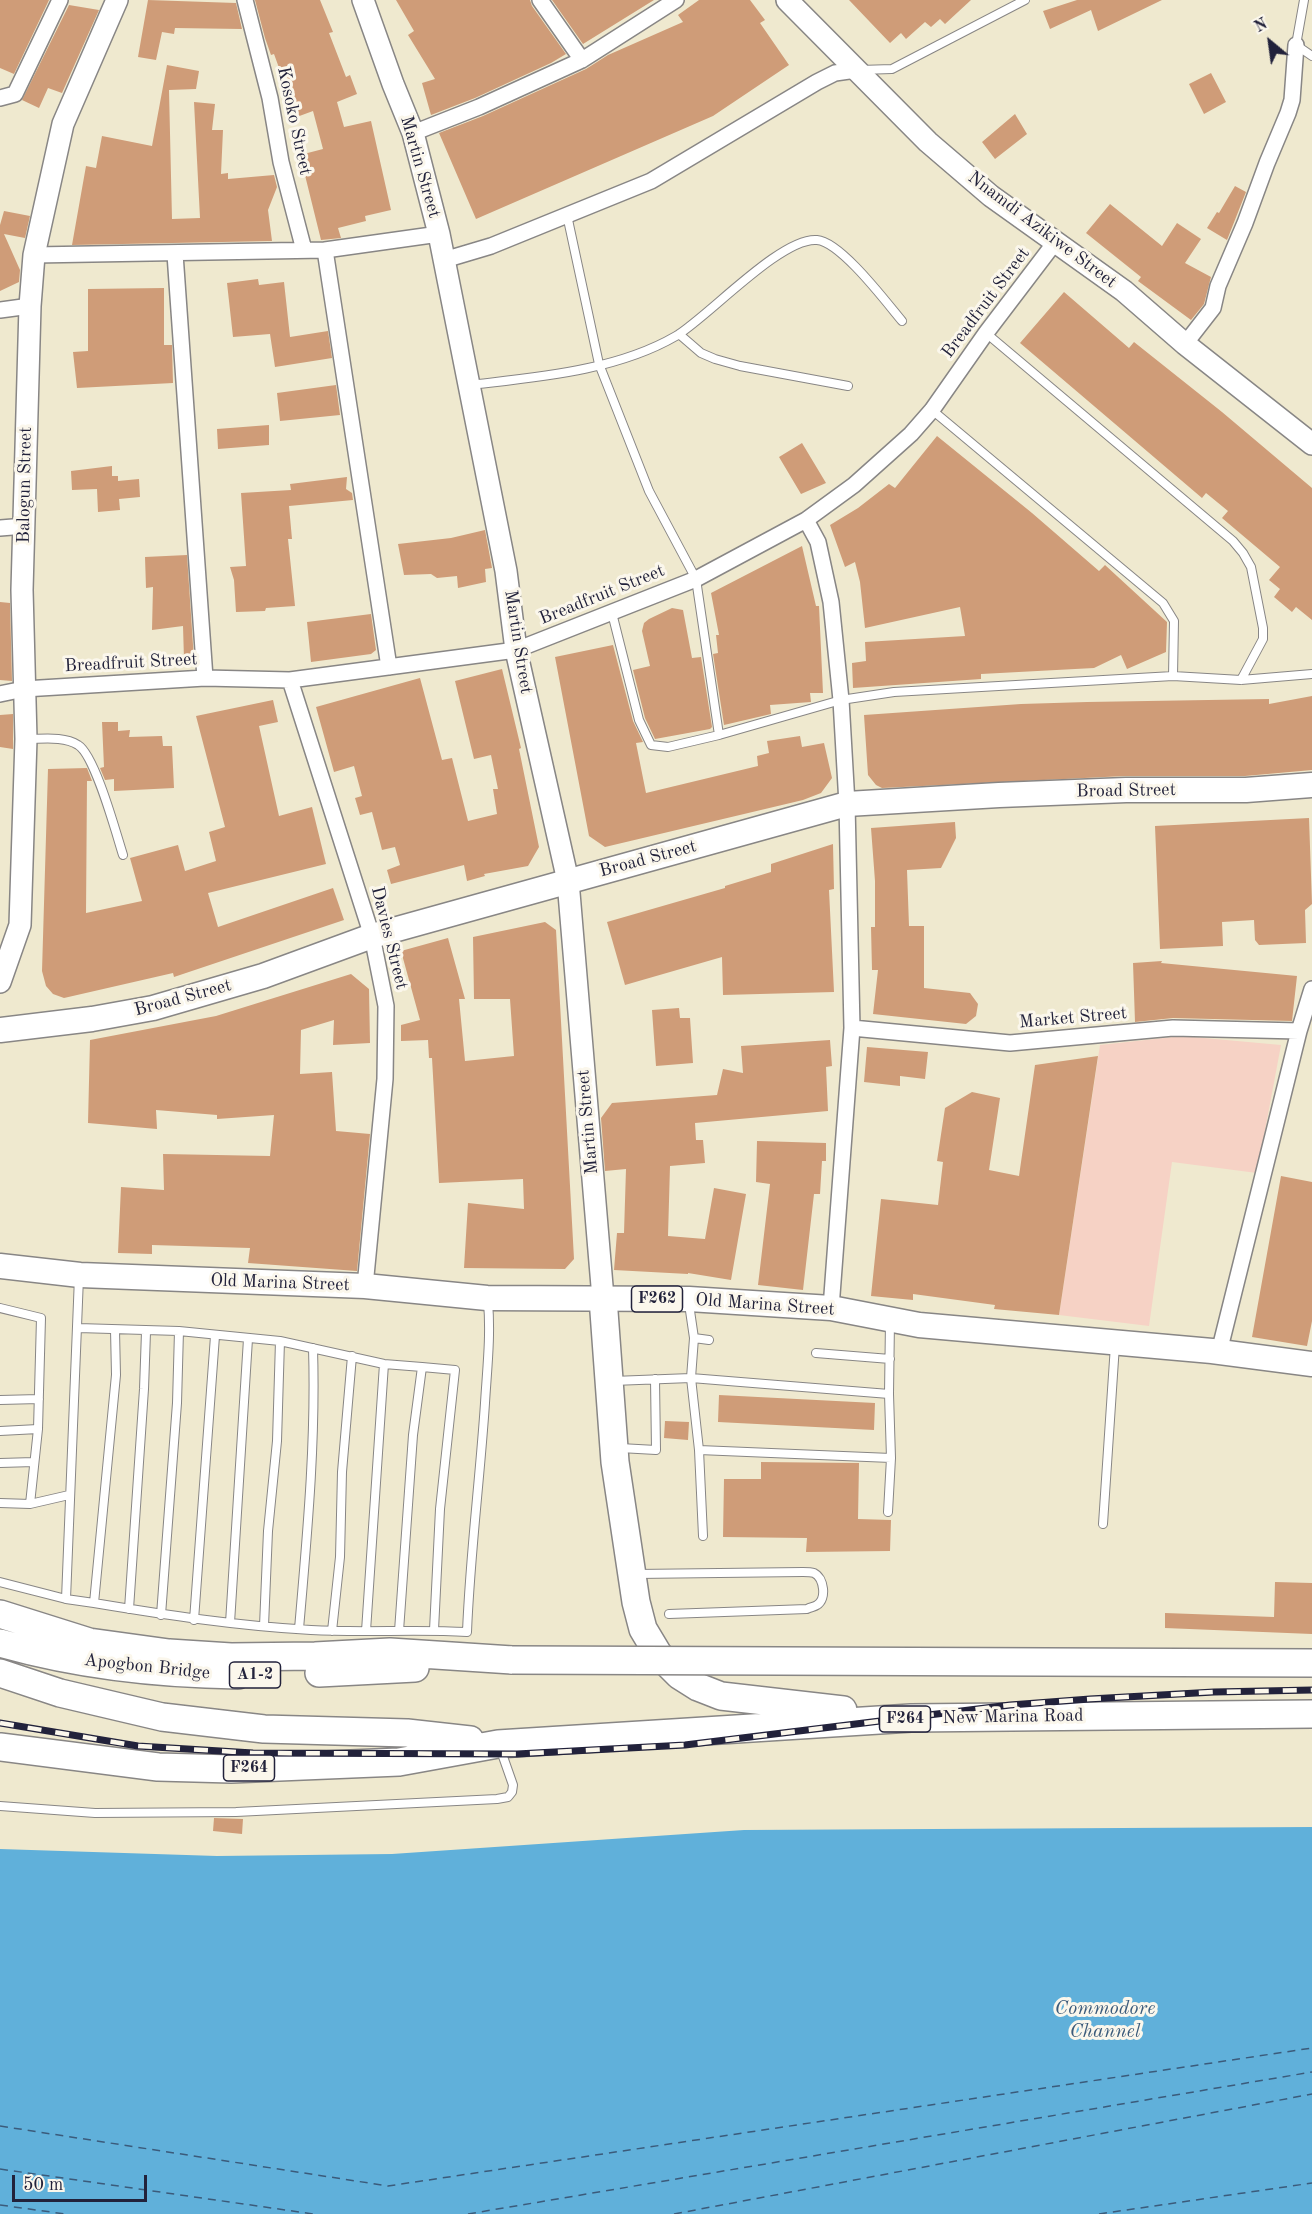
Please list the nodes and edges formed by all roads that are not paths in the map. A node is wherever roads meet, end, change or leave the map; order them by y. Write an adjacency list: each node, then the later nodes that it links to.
1 (60, 0): 14 (street)
2 (117, 0): 22 (main road, Balogun Street)
3 (245, 0): 19 (street, Kosoko Street)
4 (363, 0): 15 (main road, Martin Street)
5 (540, 0): 12 (street)
6 (676, 0): 12 (street)
7 (787, 0): 13 (main road, Nnamdi Azikiwe Street)
8 (1025, 0): 13 (lane)
9 (1307, 0): 10 (lane)
10 (1296, 45): 11 (lane); 29 (street)
11 (1312, 56)
12 (582, 60): 15 (street)
13 (856, 70): 16 (street); 18 (main road, Nnamdi Azikiwe Street)
14 (0, 98)
15 (413, 133): 17 (main road, Martin Street)
16 (567, 215): 23 (street); 30 (lane)
17 (439, 234): 20 (street); 23 (main road, Martin Street)
18 (1056, 242): 27 (street, Breadfruit Street); 29 (main road, Nnamdi Azikiwe Street)
19 (304, 250): 20 (street); 21 (street)
20 (325, 250): 41 (street)
21 (175, 254): 22 (street); 44 (street)
22 (34, 255): 24 (main road, Balogun Street)
23 (444, 260): 31 (main road, Martin Street)
24 (30, 306): 25 (street); 36 (main road, Balogun Street)
25 (0, 310)
26 (902, 321): 28 (lane)
27 (986, 333): 33 (street, Breadfruit Street); 46 (lane)
28 (679, 334): 30 (lane); 32 (lane)
29 (1185, 344): 34 (main road, Nnamdi Azikiwe Street)
30 (599, 364): 31 (lane); 38 (lane)
31 (468, 386): 40 (main road, Martin Street)
32 (848, 386)
33 (932, 410): 35 (street, Breadfruit Street); 43 (lane)
34 (1312, 444)
35 (806, 520): 38 (street, Breadfruit Street); 49 (street)
36 (25, 526): 37 (street); 47 (main road, Balogun Street)
37 (0, 528)
38 (696, 579): 39 (street, Breadfruit Street); 50 (lane)
39 (612, 613): 40 (street, Breadfruit Street); 50 (lane)
40 (516, 650): 41 (street, Breadfruit Street); 55 (main road, Martin Street)
41 (389, 667): 45 (street, Breadfruit Street)
42 (1312, 675): 46 (lane)
43 (1173, 676): 46 (lane); 49 (lane)
44 (205, 678): 45 (street, Breadfruit Street); 47 (street, Breadfruit Street)
45 (290, 680): 56 (street, Davies Street)
46 (1241, 680)
47 (24, 689): 48 (street, Breadfruit Street); 51 (main road, Balogun Street)
48 (0, 694)
49 (841, 700): 50 (lane); 53 (street)
50 (719, 735)
51 (26, 739): 54 (lane); 57 (main road, Balogun Street)
52 (1312, 785): 53 (main road, Broad Street)
53 (847, 804): 55 (main road, Broad Street); 59 (street)
54 (123, 855)
55 (568, 881): 56 (main road, Broad Street); 66 (main road, Martin Street)
56 (372, 936): 60 (main road, Broad Street); 64 (street, Davies Street)
57 (0, 982)
58 (1312, 989): 61 (street)
59 (852, 1028): 61 (street, Market Street); 69 (street)
60 (0, 1030)
61 (1299, 1031): 82 (street)
62 (0, 1266): 63 (main road, Old Marina Street / F262)
63 (80, 1275): 64 (main road, Old Marina Street / F262); 71 (lane)
64 (364, 1286): 65 (main road, Old Marina Street / F262)
65 (487, 1298): 66 (main road, Old Marina Street / F262); 120 (lane)
66 (603, 1298): 67 (main road, Old Marina Street / F262); 91 (highway)
67 (688, 1299): 69 (main road, Old Marina Street / F262); 76 (lane)
68 (0, 1308): 93 (lane)
69 (831, 1308): 70 (main road, Old Marina Street / F262)
70 (890, 1319): 80 (main road, Old Marina Street / F262); 85 (lane)
71 (78, 1328): 72 (lane); 102 (lane)
72 (115, 1330): 74 (lane); 111 (lane)
73 (179, 1331): 74 (lane); 75 (lane); 115 (lane)
74 (146, 1332): 112 (lane)
75 (215, 1336): 77 (lane); 116 (lane)
76 (694, 1338): 78 (lane); 89 (lane)
77 (248, 1339): 79 (lane); 117 (lane)
78 (709, 1340)
79 (280, 1341): 81 (lane); 118 (lane)
80 (1115, 1343): 82 (main road, Old Marina Street / F262); 106 (lane)
81 (313, 1348): 84 (lane); 119 (lane)
82 (1219, 1352): 87 (main road, Old Marina Street / F262)
83 (816, 1353): 85 (lane)
84 (352, 1356): 86 (lane); 121 (lane)
85 (890, 1359): 92 (lane)
86 (384, 1364): 88 (lane); 122 (lane)
87 (1312, 1364)
88 (422, 1367): 120 (lane); 123 (lane)
89 (692, 1378): 90 (lane); 92 (lane); 98 (lane)
90 (655, 1379): 91 (lane); 97 (lane)
91 (608, 1381): 97 (highway)
92 (889, 1394): 99 (lane)
93 (39, 1399): 94 (lane); 95 (lane)
94 (0, 1400)
95 (38, 1429): 96 (lane); 100 (lane)
96 (0, 1431)
97 (614, 1447): 108 (highway)
98 (699, 1450): 99 (lane); 107 (lane)
99 (891, 1458): 105 (lane)
100 (34, 1462): 101 (lane); 104 (lane)
101 (0, 1463)
102 (69, 1495): 104 (lane); 110 (lane)
103 (0, 1503): 104 (lane)
104 (30, 1504)
105 (888, 1512)
106 (1103, 1524)
107 (703, 1536)
108 (631, 1575): 114 (lane); 129 (highway)
109 (0, 1582): 110 (lane)
110 (66, 1599): 111 (lane)
111 (94, 1603): 112 (lane)
112 (129, 1609): 115 (lane)
113 (0, 1614): 125 (highway)
114 (669, 1614)
115 (161, 1615): 116 (lane)
116 (194, 1620): 117 (lane)
117 (230, 1623): 118 (lane)
118 (264, 1626): 119 (lane)
119 (299, 1629): 121 (lane)
120 (434, 1630): 123 (lane)
121 (332, 1631): 122 (lane)
122 (366, 1631): 123 (lane)
123 (399, 1631)
124 (0, 1643): 125 (highway, Apogbon Bridge / A1-2)
125 (512, 1660): 126 (highway, bridge)
126 (1312, 1663)
127 (0, 1673): 130 (highway, Apogbon Bridge)
128 (1312, 1714): 129 (highway, New Marina Road / F264)
129 (911, 1718): 130 (highway, New Marina Road / F264)
130 (498, 1744): 131 (highway, F264); 132 (lane)
131 (0, 1747)
132 (0, 1806)

